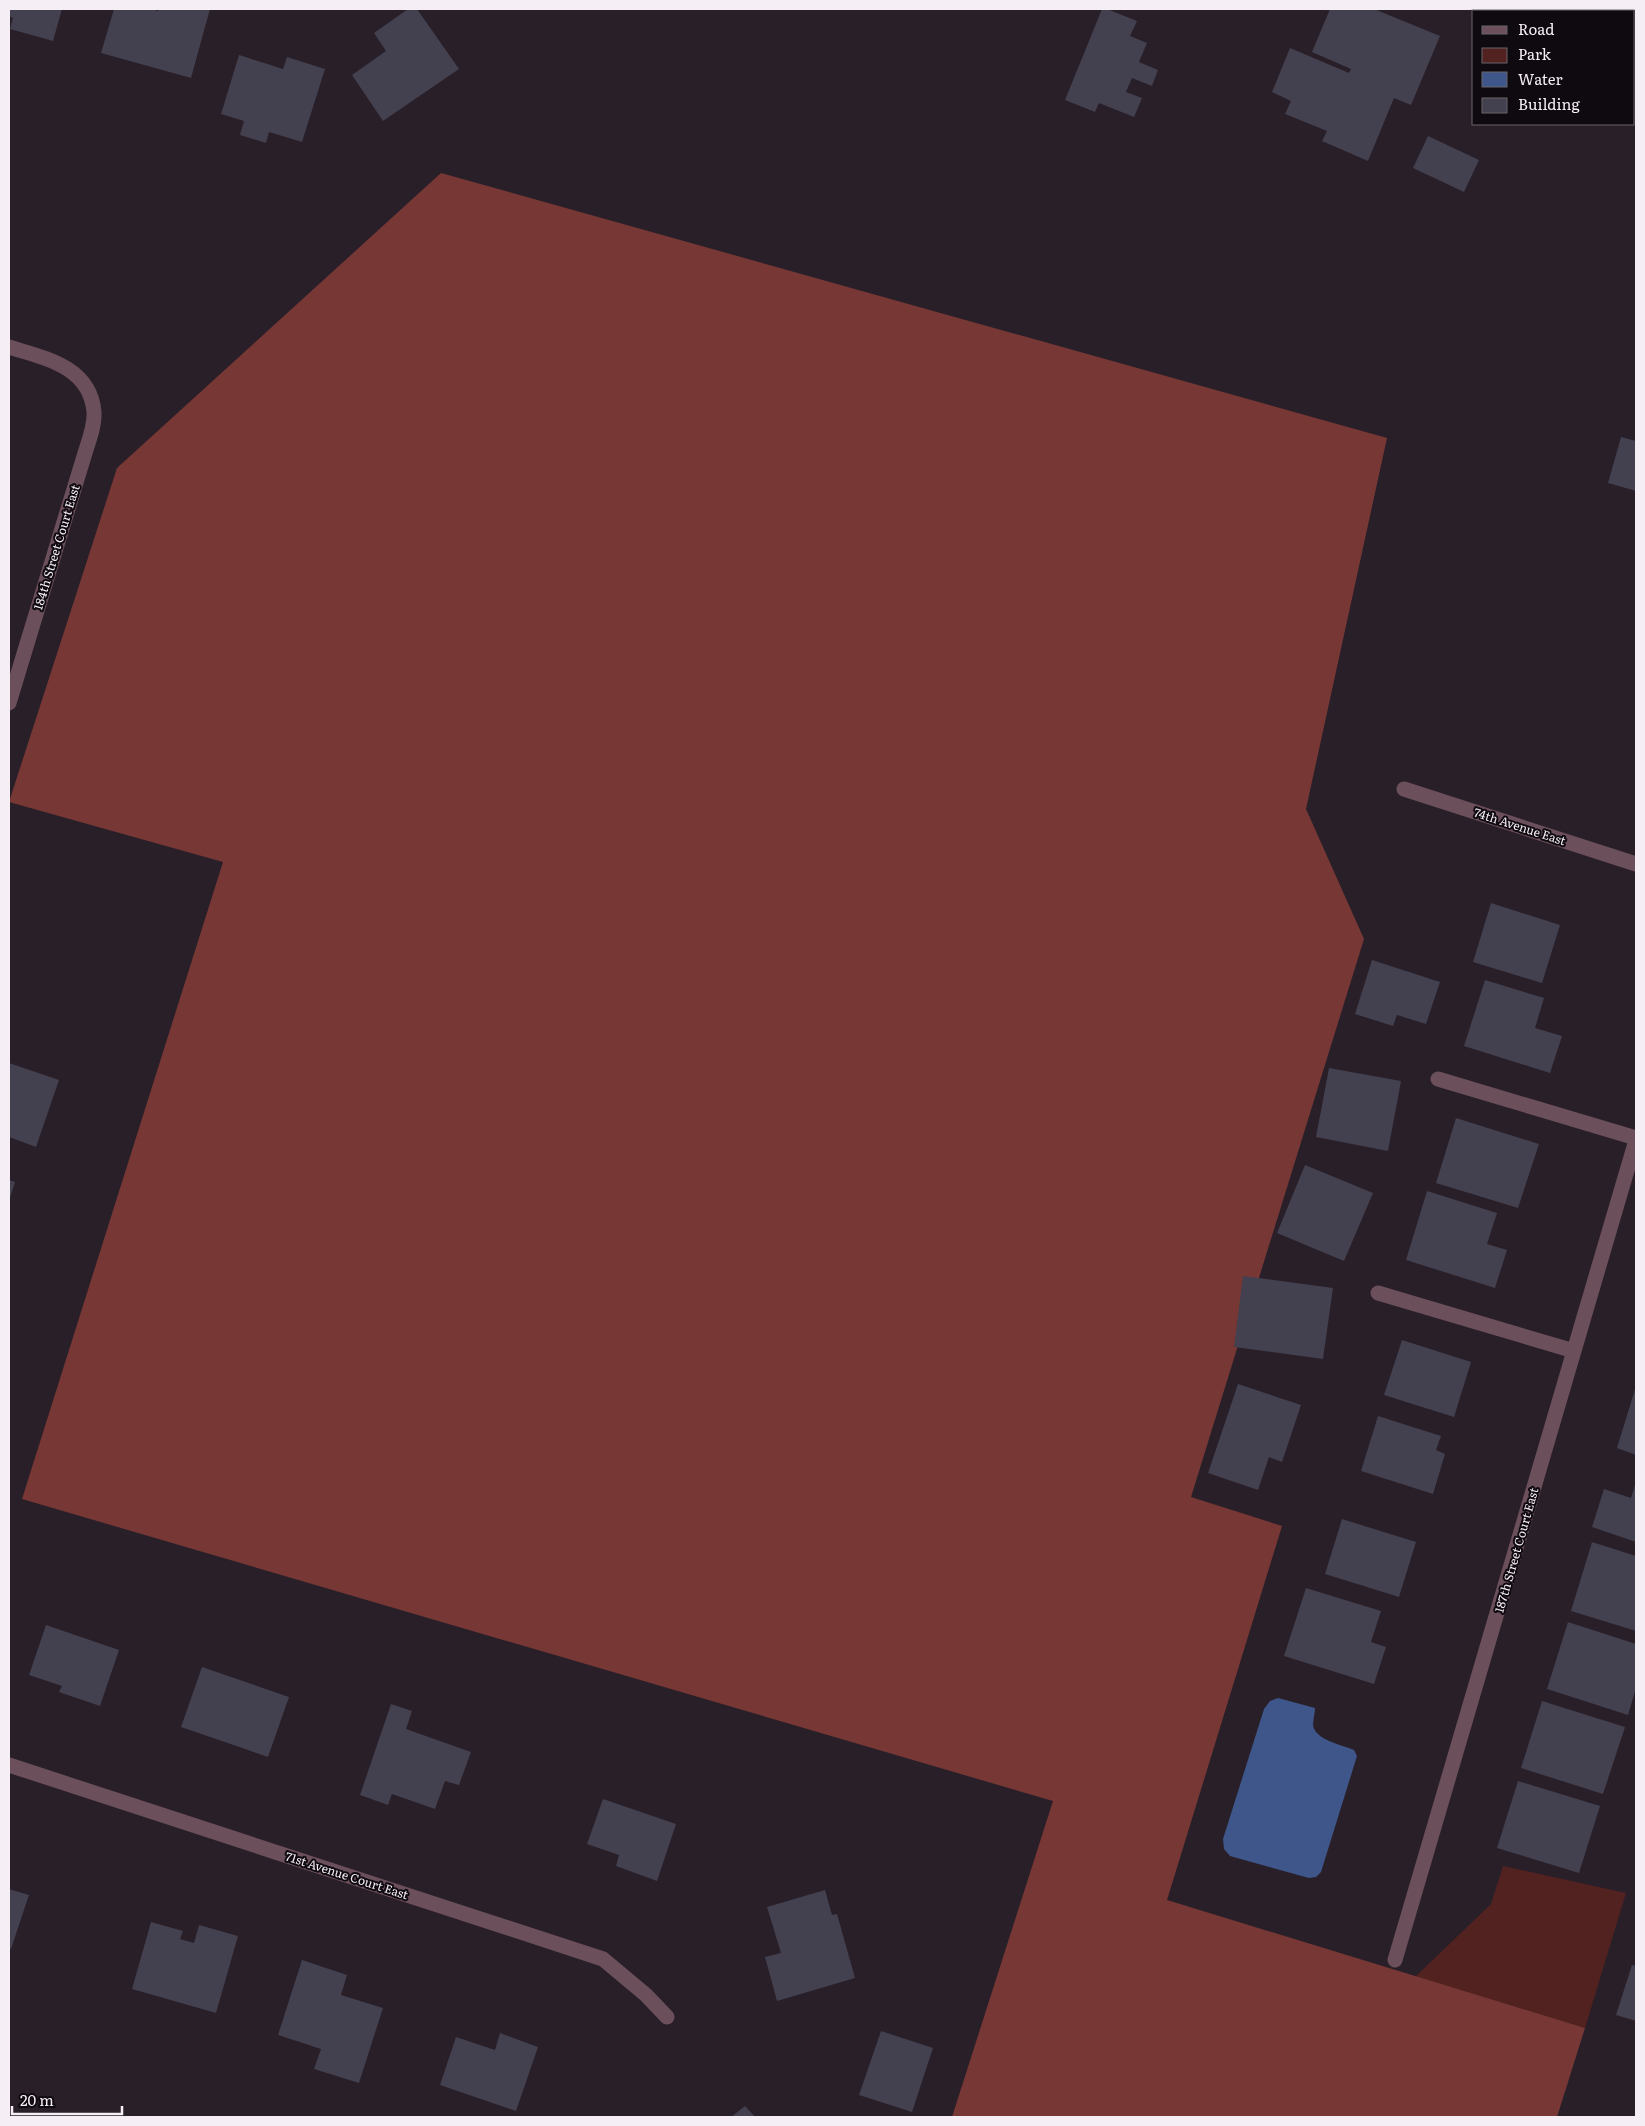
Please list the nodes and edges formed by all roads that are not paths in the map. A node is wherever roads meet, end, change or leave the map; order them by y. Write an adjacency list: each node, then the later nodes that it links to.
1 (9, 346): 2 (street, 184th Street Court East)
2 (9, 703)
3 (1404, 789): 4 (street, 74th Avenue East)
4 (1636, 864)
5 (1438, 1079): 6 (street)
6 (1636, 1139): 8 (street, 187th Street Court East)
7 (1378, 1293): 8 (street)
8 (1574, 1351): 10 (street, 187th Street Court East)
9 (9, 1765): 11 (street, 71st Avenue Court East)
10 (1395, 1960)
11 (667, 2017)

